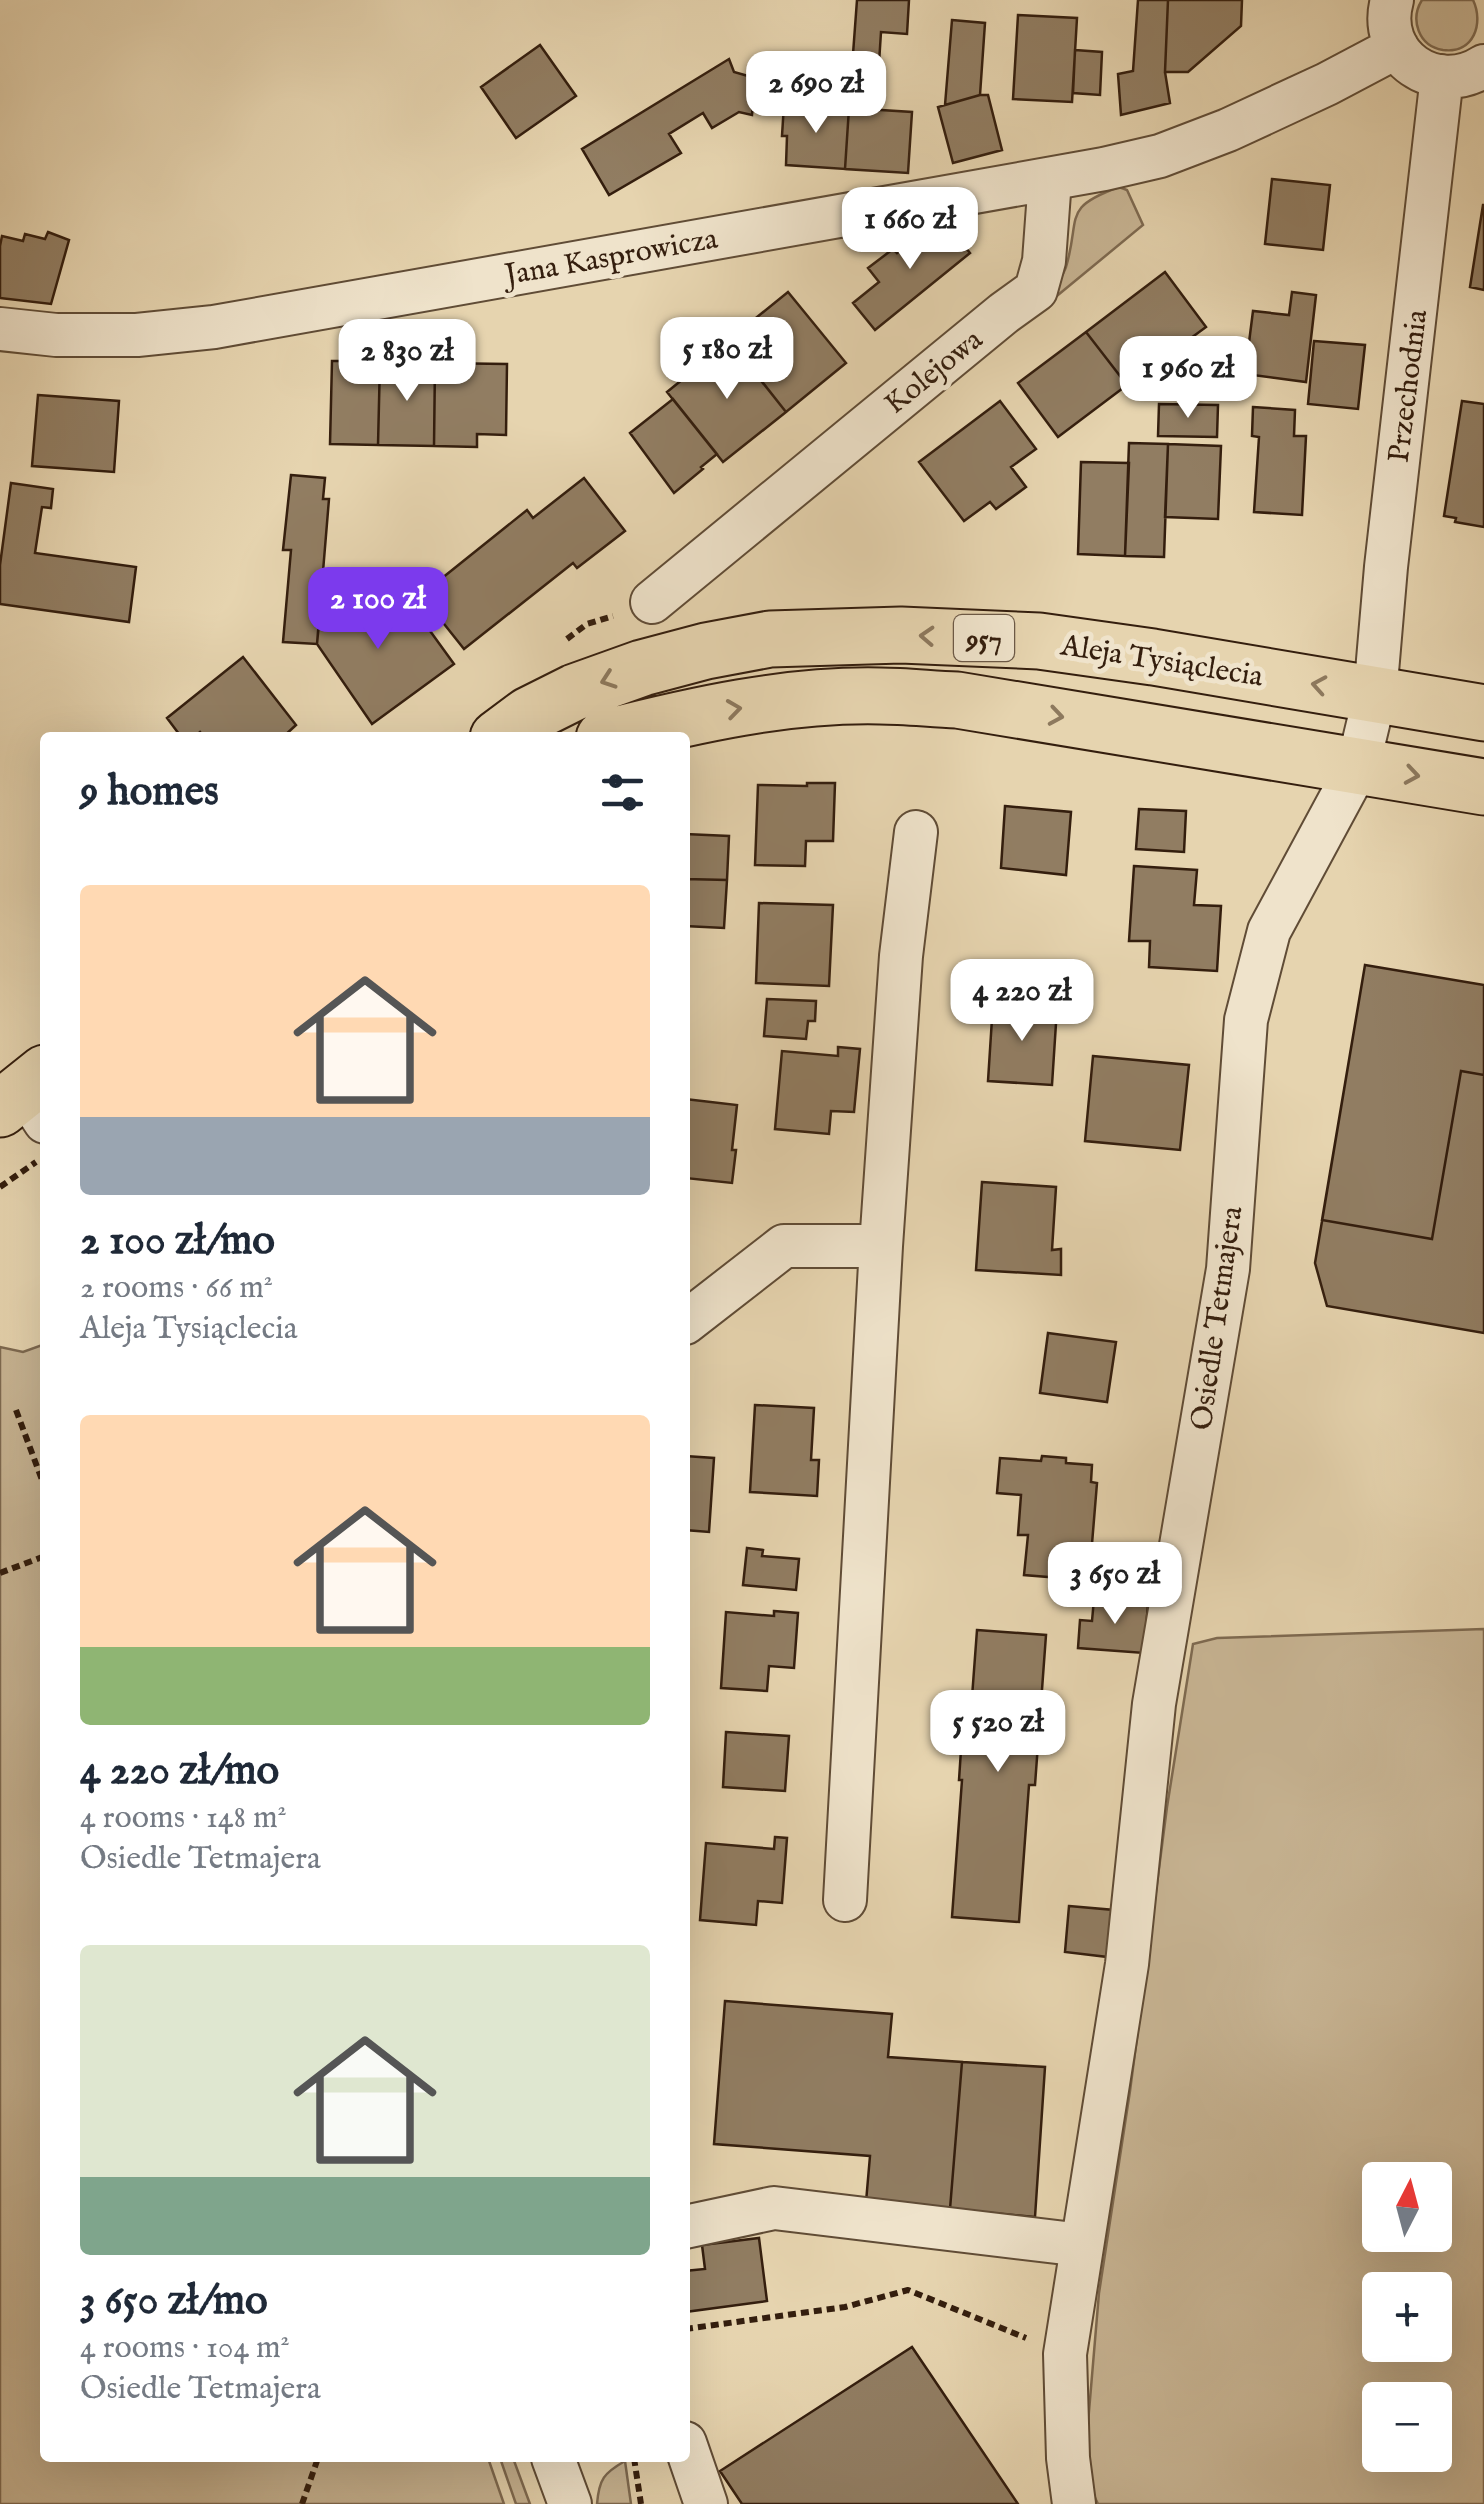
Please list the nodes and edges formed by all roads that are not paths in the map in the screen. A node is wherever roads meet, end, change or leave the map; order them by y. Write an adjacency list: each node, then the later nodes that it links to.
1 (1392, 0): 2 (street)
2 (1397, 47): 4 (street); 5 (street, Jana Kasprowicza)
3 (1484, 66): 4 (street)
4 (1442, 76): 8 (street, Przechodnia)
5 (1050, 179): 6 (street, Jana Kasprowicza); 7 (street, Kolejowa)
6 (0, 330)
7 (652, 602)
8 (1375, 695): 9 (main road, Aleja Tysiąclecia / 957); 10 (main road, Aleja Tysiąclecia / 957, one-way to 10); 12 (street, Osiedle Tetmajera)
9 (1484, 713)
10 (506, 732)
11 (628, 732): 12 (main road, 957, one-way to 12)
12 (1358, 766): 13 (main road, 957, one-way to 13); 19 (street, Osiedle Tetmajera)
13 (1484, 788)
14 (916, 832): 15 (street)
15 (881, 1246): 16 (street); 17 (street)
16 (690, 1319)
17 (845, 1900)
18 (690, 2227): 19 (street)
19 (1082, 2244): 24 (street, Osiedle Tetmajera)
20 (690, 2458): 23 (street)
21 (558, 2462): 22 (street)
22 (570, 2504)
23 (706, 2504)
24 (1074, 2504)

